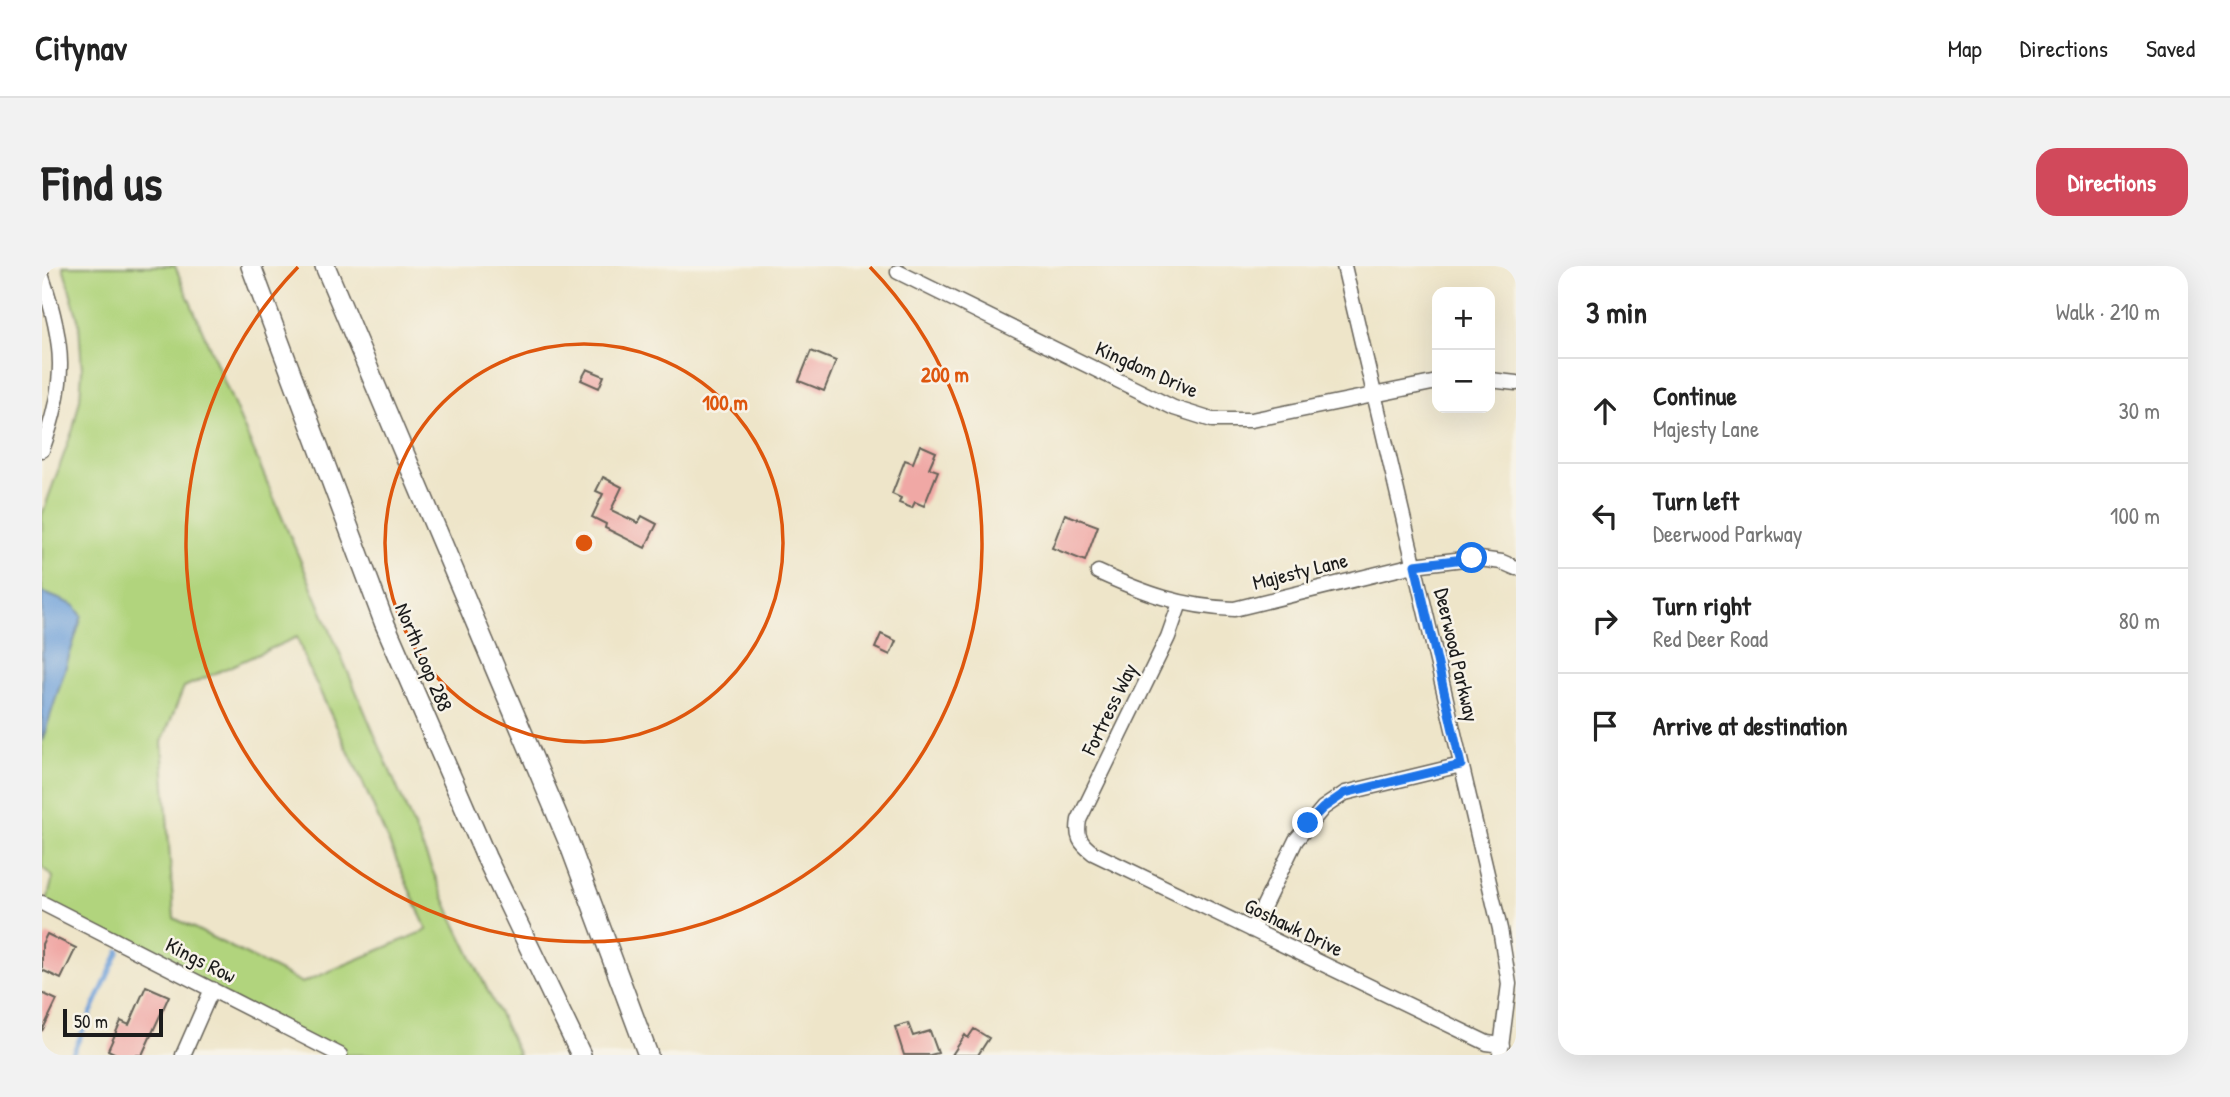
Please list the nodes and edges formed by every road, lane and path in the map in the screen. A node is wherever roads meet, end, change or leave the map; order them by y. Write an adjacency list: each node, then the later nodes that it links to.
1 (251, 266): 25 (highway, North Loop 288)
2 (325, 266): 26 (highway)
3 (922, 266): 7 (street)
4 (1344, 266): 11 (street, Deerwood Parkway)
5 (898, 272): 7 (street, Kingdom Drive)
6 (42, 277): 12 (street)
7 (916, 281): 11 (street, Kingdom Drive)
8 (1495, 381): 10 (street)
9 (1432, 383): 11 (street, Kingdom Drive)
10 (1516, 383)
11 (1375, 394): 13 (street, Deerwood Parkway)
12 (42, 450)
13 (1415, 565): 14 (street, Majesty Lane); 16 (street, Majesty Lane); 17 (street, Deerwood Parkway)
14 (1516, 568)
15 (1098, 572): 16 (street, Majesty Lane)
16 (1180, 603): 18 (street, Fortress Way)
17 (1461, 765): 20 (street); 22 (street, Deerwood Parkway)
18 (1076, 833): 20 (street, Goshawk Drive)
19 (42, 903): 21 (street, Kings Row)
20 (1252, 930): 22 (street, Goshawk Drive)
21 (212, 989): 23 (street); 24 (street, Kings Row)
22 (1501, 1050)
23 (183, 1055)
24 (340, 1055)
25 (580, 1055)
26 (648, 1055)

